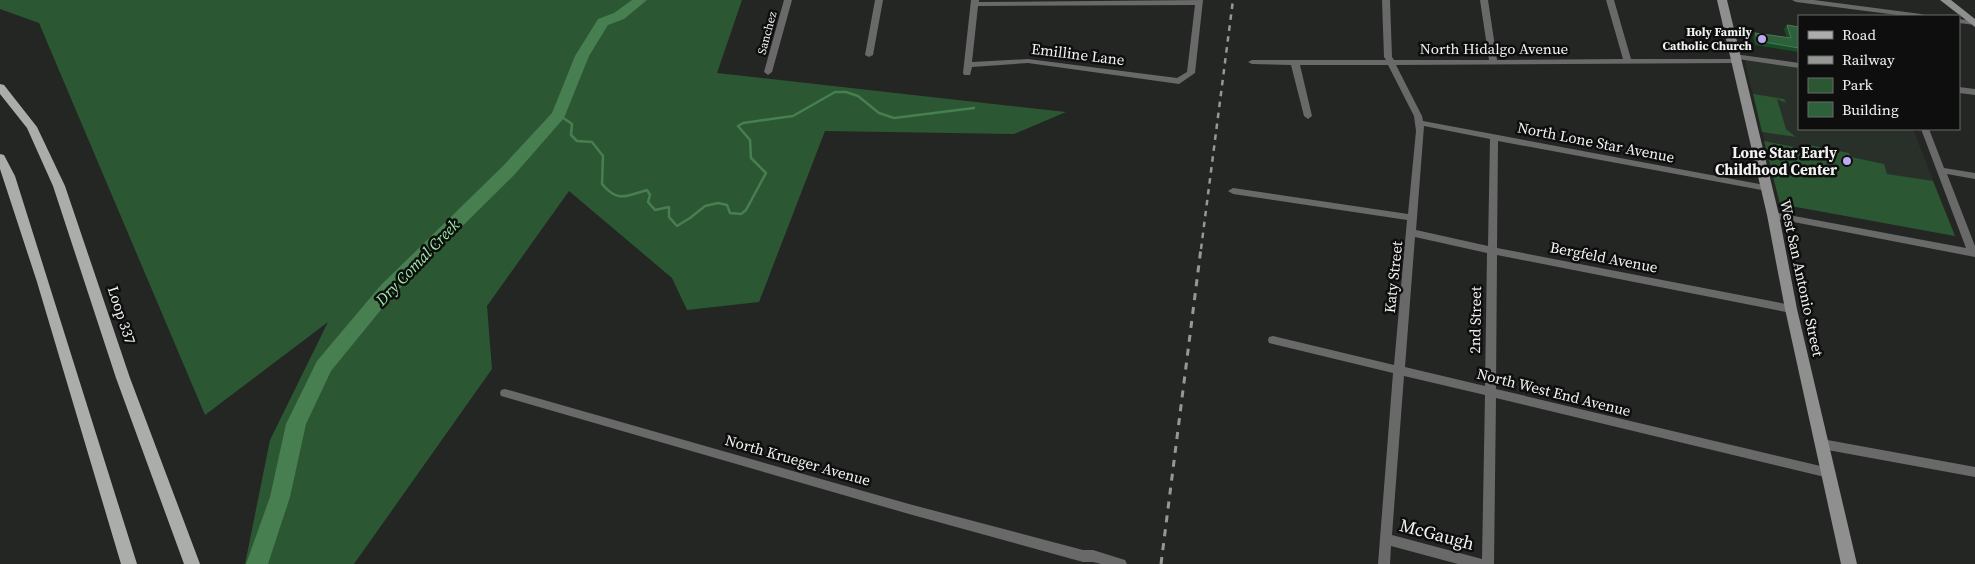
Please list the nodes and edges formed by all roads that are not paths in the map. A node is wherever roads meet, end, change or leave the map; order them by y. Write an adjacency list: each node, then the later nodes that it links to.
1 (788, 0): 23 (street, Sanchez)
2 (879, 0): 14 (street)
3 (1386, 0): 20 (street)
4 (1484, 0): 17 (street)
5 (1610, 0): 18 (street)
6 (1722, 0): 15 (street, West San Antonio Street)
7 (1796, 0): 11 (street)
8 (1946, 0): 13 (street)
9 (1198, 1): 10 (street); 21 (street, Emilline Lane)
10 (974, 2): 21 (street)
11 (1913, 15)
12 (1960, 21): 13 (street)
13 (1974, 26)
14 (869, 55)
15 (1735, 59): 18 (street, North Hidalgo Avenue); 22 (street, North Hidalgo Avenue); 35 (street, West San Antonio Street)
16 (1252, 62): 19 (street, North Hidalgo Avenue)
17 (1494, 62): 18 (street, North Hidalgo Avenue); 20 (street, North Hidalgo Avenue)
18 (1628, 62)
19 (1295, 63): 20 (street, North Hidalgo Avenue); 28 (street)
20 (1390, 63): 29 (street)
21 (969, 64): 24 (street)
22 (1798, 66)
23 (768, 72)
24 (967, 73)
25 (0, 87): 53 (main road, Loop 337)
26 (1960, 90): 27 (street)
27 (1975, 92)
28 (1308, 116)
29 (1420, 123): 31 (street, North Lone Star Avenue); 38 (street, Katy Street)
30 (1925, 130): 33 (street)
31 (1494, 137): 35 (street, North Lone Star Avenue); 40 (street, 2nd Street)
32 (0, 158): 52 (main road)
33 (1941, 170): 34 (street); 41 (street)
34 (1975, 176)
35 (1767, 188): 37 (street, West San Antonio Street)
36 (1233, 191): 38 (street)
37 (1773, 215): 41 (street); 42 (street, West San Antonio Street)
38 (1413, 218): 39 (street, Katy Street)
39 (1412, 232): 40 (street, Bergfeld Avenue); 44 (street, Katy Street)
40 (1492, 250): 42 (street, Bergfeld Avenue); 45 (street, 2nd Street)
41 (1974, 253)
42 (1791, 309): 47 (street, West San Antonio Street)
43 (1273, 340): 44 (street, North West End Avenue)
44 (1399, 370): 45 (street, North West End Avenue); 50 (street, Katy Street)
45 (1489, 391): 49 (street, North West End Avenue); 58 (street, 2nd Street)
46 (505, 393): 51 (street, North Krueger Avenue)
47 (1822, 444): 48 (street); 49 (street, West San Antonio Street)
48 (1975, 472)
49 (1829, 473): 59 (street, West San Antonio Street)
50 (1386, 539): 56 (street, Katy Street); 57 (street, McGaugh)
51 (1083, 556): 54 (street, North Krueger Avenue); 55 (street, North Krueger Avenue)
52 (129, 564)
53 (192, 564)
54 (1098, 564)
55 (1122, 564)
56 (1384, 564)
57 (1479, 564)
58 (1488, 564)
59 (1849, 564)

